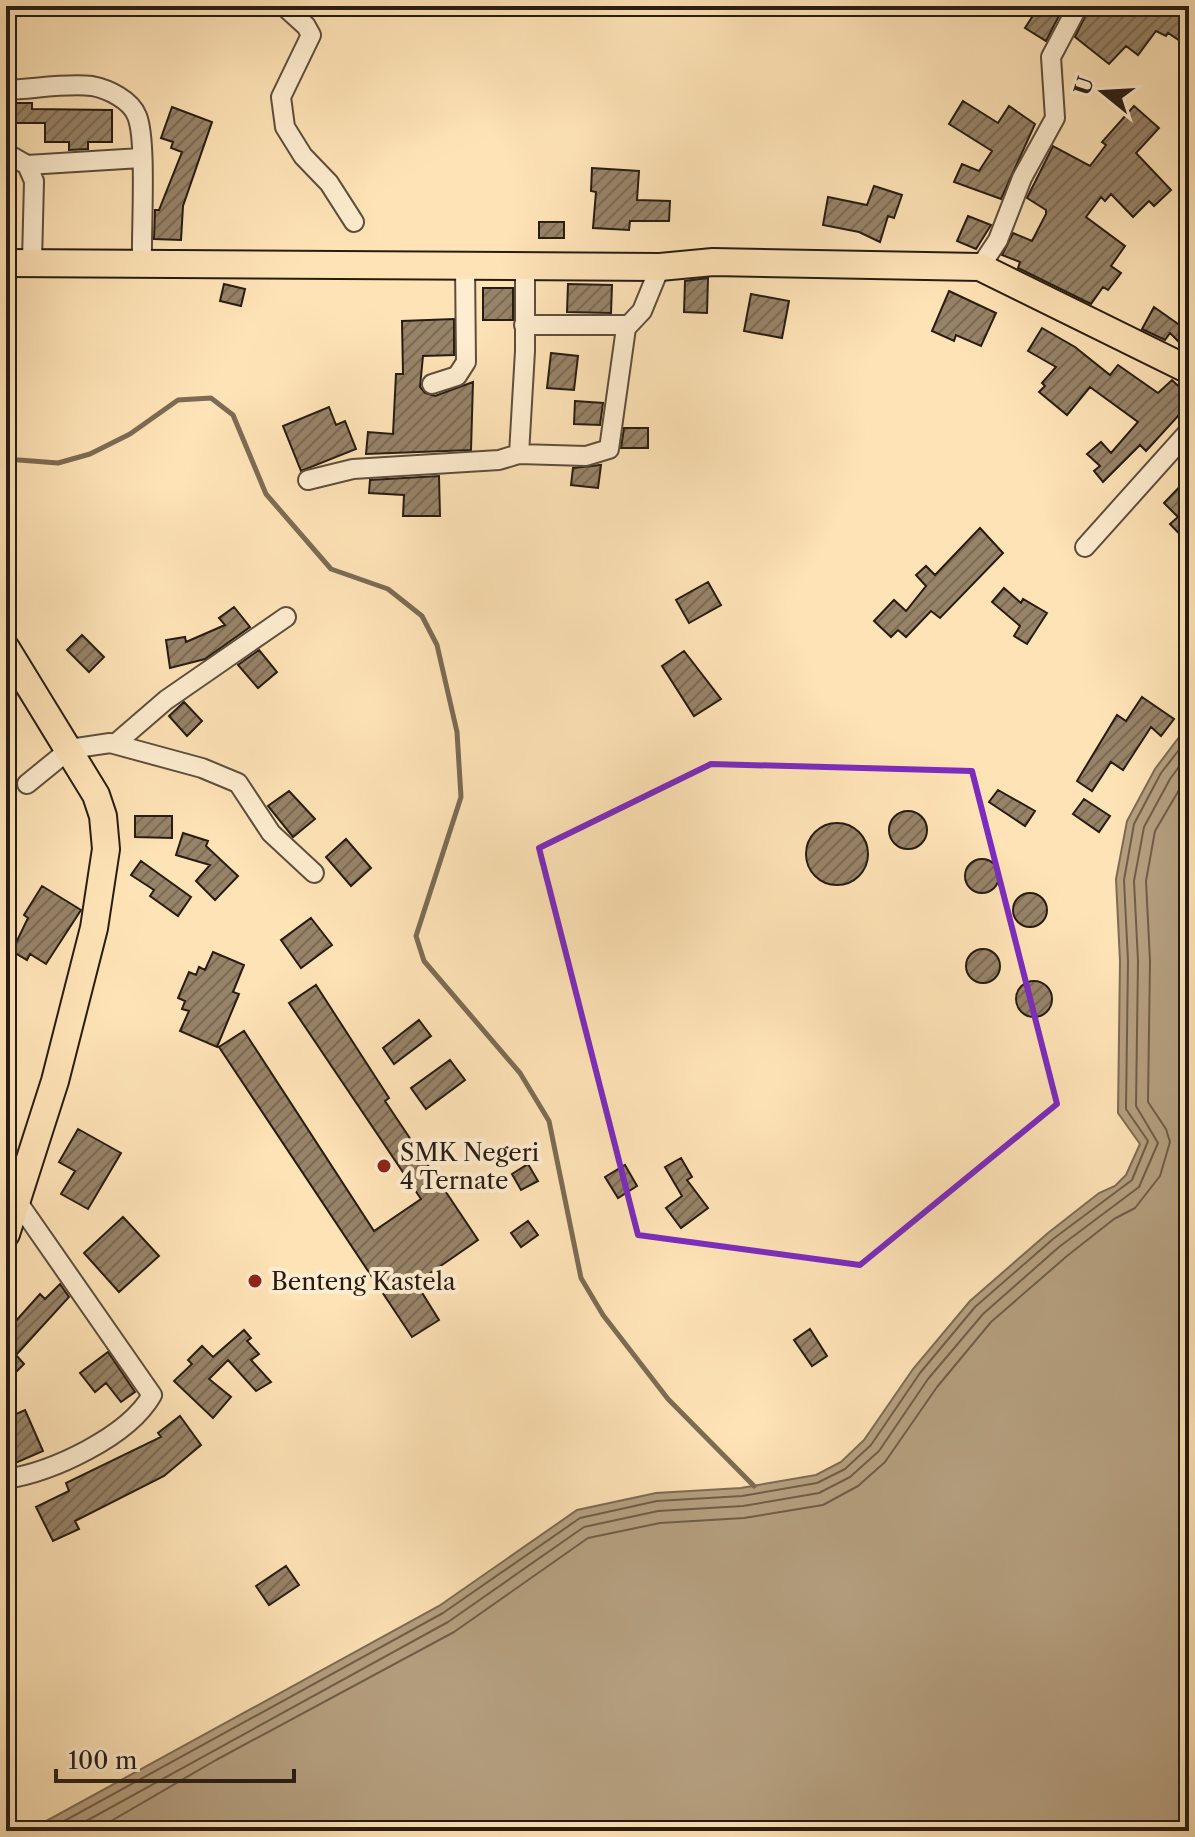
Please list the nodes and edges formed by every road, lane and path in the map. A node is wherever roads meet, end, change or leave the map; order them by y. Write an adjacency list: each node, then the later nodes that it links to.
1 (284, 6): 7 (street)
2 (1078, 6): 13 (street)
3 (6, 90): 5 (street)
4 (6, 153): 6 (street)
5 (141, 158): 6 (street); 9 (street)
6 (27, 165): 8 (street)
7 (354, 222)
8 (19, 262): 9 (highway)
9 (142, 263): 10 (highway)
10 (465, 265): 11 (highway); 17 (street)
11 (525, 266): 12 (highway); 14 (street)
12 (660, 267): 13 (highway); 15 (street)
13 (980, 267): 16 (highway)
14 (524, 325): 15 (street); 19 (street)
15 (628, 325): 19 (street)
16 (1189, 370)
17 (432, 384)
18 (1189, 431): 21 (street)
19 (519, 454): 20 (street)
20 (308, 480)
21 (1085, 547)
22 (286, 617): 24 (street)
23 (6, 648): 25 (highway)
24 (115, 744): 25 (street); 27 (street)
25 (70, 749): 26 (street); 28 (highway)
26 (27, 784)
27 (314, 873)
28 (17, 1201): 29 (highway); 30 (street)
29 (6, 1234)
30 (6, 1479)

